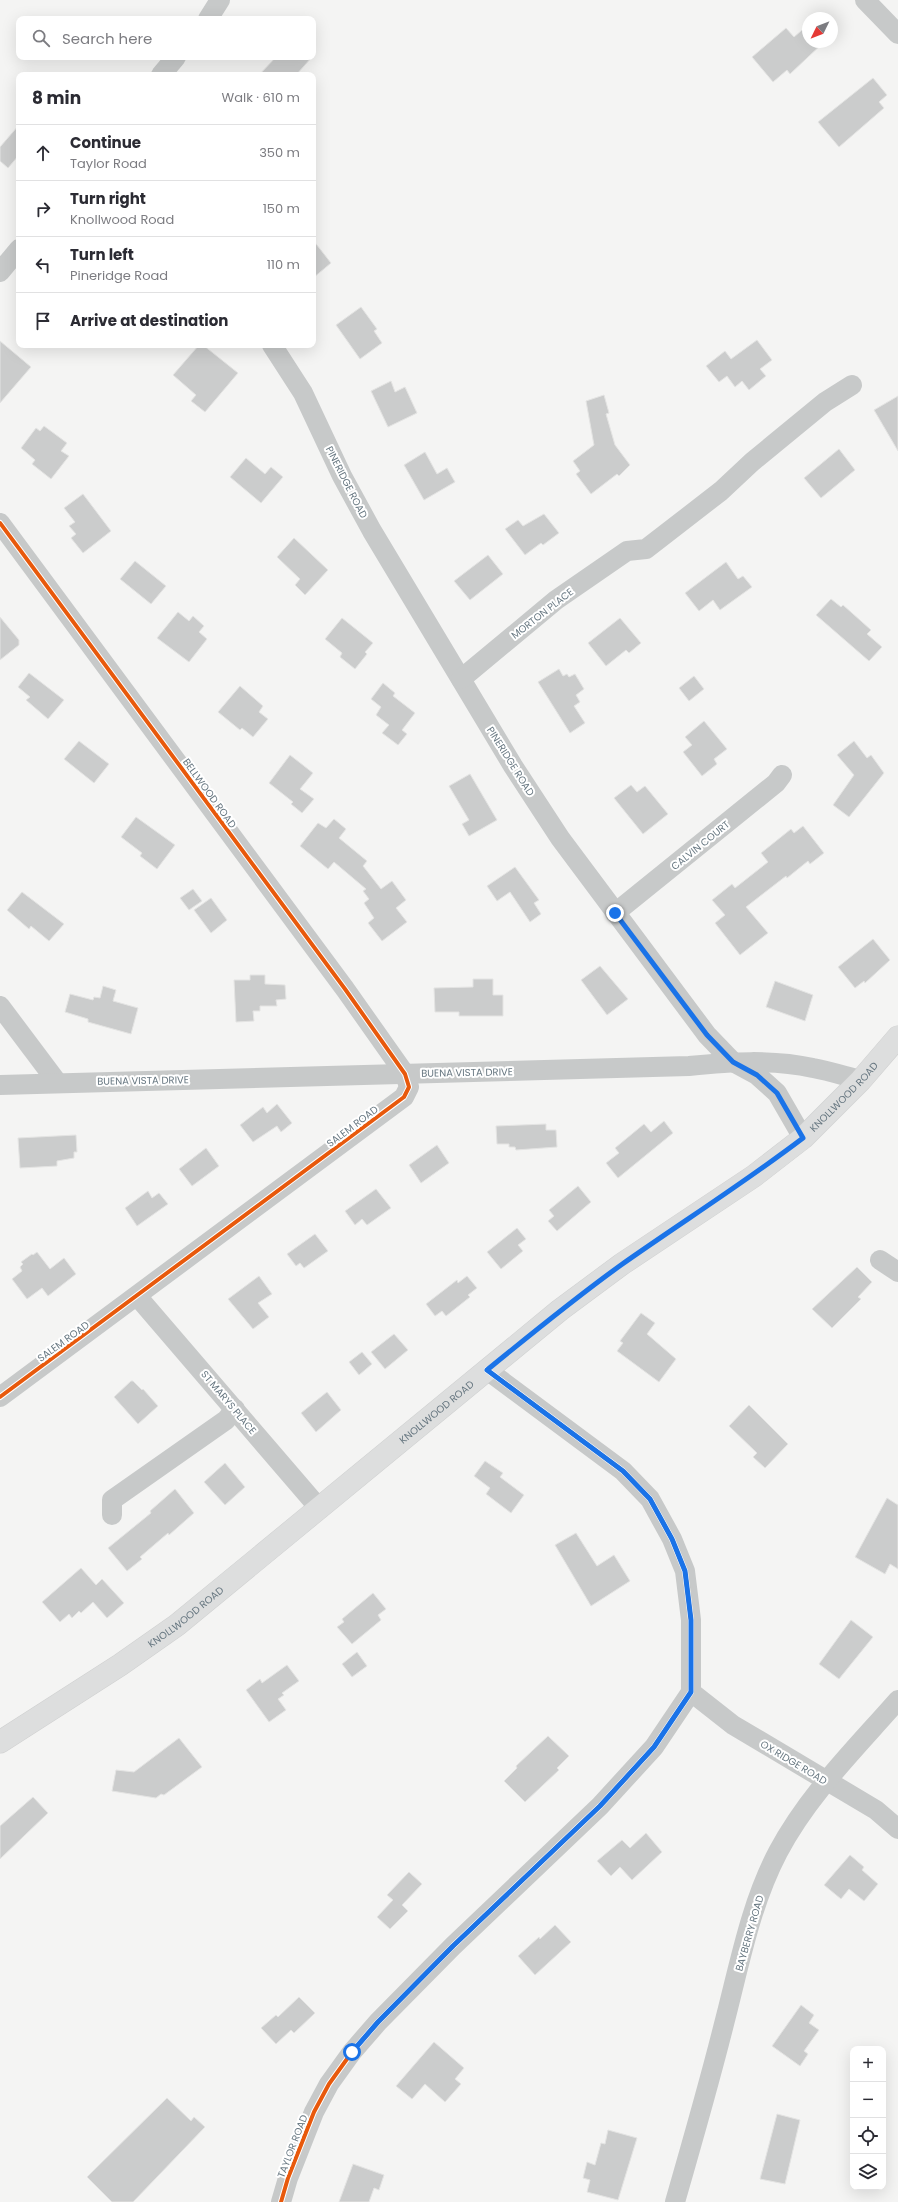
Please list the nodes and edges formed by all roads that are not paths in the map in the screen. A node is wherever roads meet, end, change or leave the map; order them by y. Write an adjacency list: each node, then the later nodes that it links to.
1 (220, 0): 3 (street)
2 (865, 0): 4 (street)
3 (210, 16)
4 (898, 34)
5 (174, 60): 6 (street)
6 (164, 72)
7 (16, 253): 8 (street)
8 (0, 272)
9 (274, 348): 12 (street, PINERIDGE ROAD)
10 (852, 385): 12 (street, MORTON PLACE)
11 (0, 523): 18 (street, BELLWOOD ROAD)
12 (461, 679): 14 (street, PINERIDGE ROAD)
13 (782, 775): 14 (street, CALVIN COURT)
14 (615, 913): 17 (street, PINERIDGE ROAD)
15 (0, 1006): 20 (street)
16 (898, 1037): 19 (main road, KNOLLWOOD ROAD)
17 (733, 1062): 18 (street, BUENA VISTA DRIVE); 19 (street, BUENA VISTA DRIVE); 22 (street, PINERIDGE ROAD)
18 (405, 1074): 20 (street, BUENA VISTA DRIVE); 25 (street, SALEM ROAD)
19 (860, 1080): 22 (main road, KNOLLWOOD ROAD)
20 (56, 1082): 21 (street, BUENA VISTA DRIVE)
21 (0, 1085)
22 (803, 1138): 26 (main road, KNOLLWOOD ROAD)
23 (880, 1260): 24 (street)
24 (898, 1272)
25 (137, 1296): 27 (street, SALEM ROAD); 28 (street, ST MARYS PLACE)
26 (487, 1370): 29 (main road, KNOLLWOOD ROAD); 31 (street)
27 (0, 1397)
28 (235, 1410): 29 (street, ST MARYS PLACE); 30 (street)
29 (319, 1508): 33 (main road, KNOLLWOOD ROAD)
30 (112, 1515)
31 (691, 1692): 34 (street, OX RIDGE ROAD); 36 (street, TAYLOR ROAD)
32 (898, 1700): 34 (street, BAYBERRY ROAD)
33 (0, 1742)
34 (827, 1782): 35 (street, OX RIDGE ROAD); 37 (street, BAYBERRY ROAD)
35 (898, 1829)
36 (281, 2202)
37 (675, 2202)

